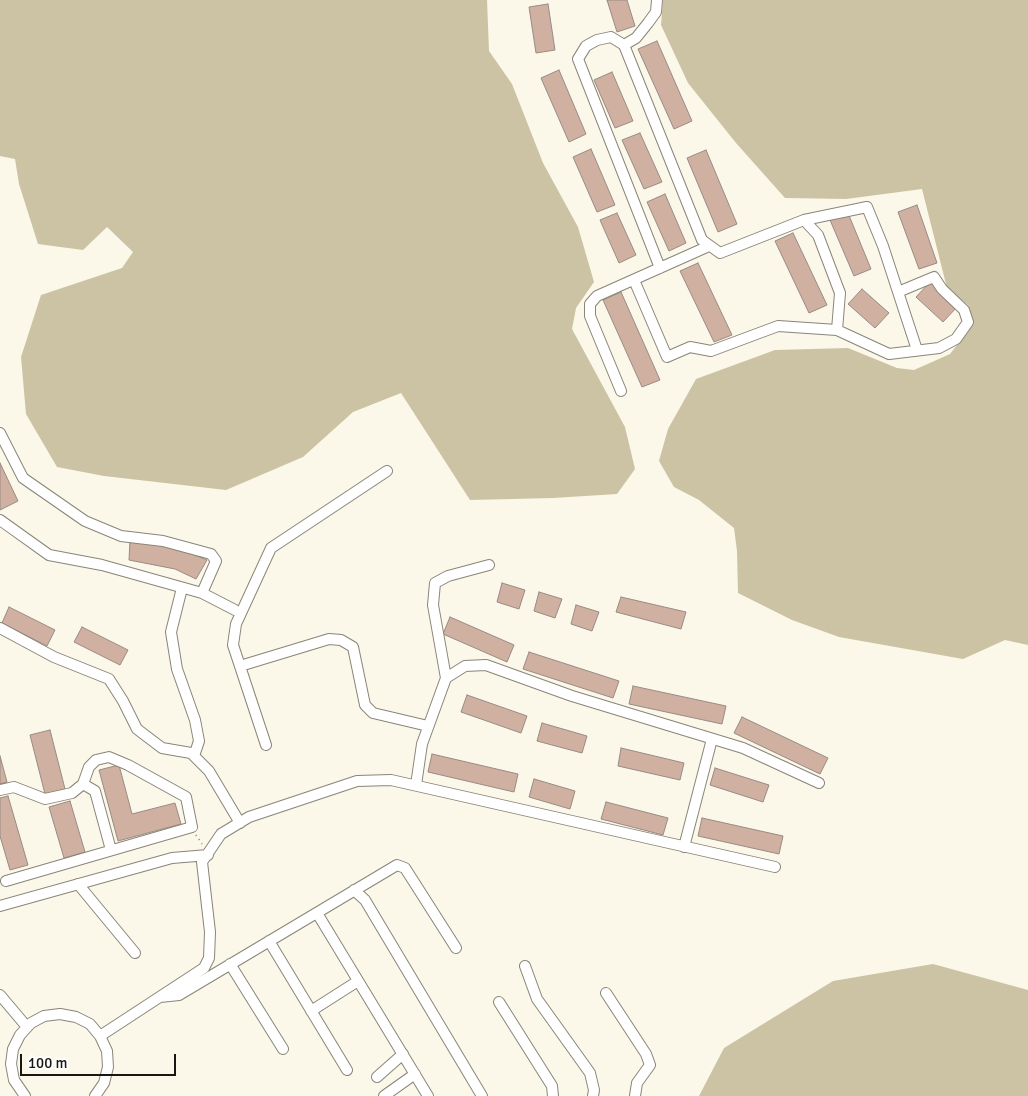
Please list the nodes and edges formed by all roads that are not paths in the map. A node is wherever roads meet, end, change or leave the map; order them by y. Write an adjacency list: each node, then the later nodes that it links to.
1 (657, 0): 2 (street)
2 (624, 45): 4 (street); 5 (street)
3 (804, 220): 4 (street); 7 (street); 8 (street)
4 (709, 246): 5 (street)
5 (660, 268): 6 (street)
6 (634, 280): 8 (street); 10 (street)
7 (898, 292): 9 (street); 9 (street)
8 (837, 330): 9 (street)
9 (916, 350)
10 (621, 391)
11 (0, 433): 16 (street)
12 (387, 471): 19 (street)
13 (0, 520): 15 (street)
14 (489, 565): 20 (street)
15 (182, 588): 16 (street); 24 (street)
16 (202, 593): 17 (street)
17 (235, 610)
18 (0, 628): 24 (street)
19 (240, 666): 21 (street); 23 (street)
20 (446, 678): 21 (street); 22 (street)
21 (428, 726): 27 (street)
22 (712, 738): 25 (street); 30 (street)
23 (266, 745)
24 (194, 756): 29 (street)
25 (819, 783)
26 (83, 784): 28 (street); 31 (street); 31 (street)
27 (416, 785): 29 (street); 30 (street)
28 (0, 790)
29 (240, 823): 32 (street)
30 (684, 847): 33 (street)
31 (111, 850): 34 (street)
32 (208, 855): 35 (street); 47 (street)
33 (775, 868)
34 (6, 881)
35 (78, 884): 37 (street); 41 (street)
36 (354, 890): 38 (street); 40 (street); 61 (street)
37 (0, 906)
38 (317, 913): 39 (street); 44 (street)
39 (269, 941): 42 (street); 49 (street)
40 (456, 948)
41 (135, 953)
42 (230, 964): 47 (street); 52 (street)
43 (525, 966): 63 (street)
44 (358, 981): 49 (street); 53 (street)
45 (606, 993): 64 (street)
46 (0, 995): 50 (street)
47 (159, 997): 51 (street)
48 (499, 1002): 62 (street)
49 (312, 1011): 54 (street)
50 (27, 1027): 51 (street); 57 (street)
51 (100, 1036): 58 (street)
52 (283, 1049)
53 (403, 1054): 55 (street); 56 (street)
54 (347, 1070)
55 (415, 1074): 59 (street); 60 (street)
56 (377, 1077)
57 (21, 1095)
58 (95, 1096)
59 (384, 1096)
60 (428, 1096)
61 (482, 1096)
62 (553, 1096)
63 (593, 1096)
64 (635, 1096)

